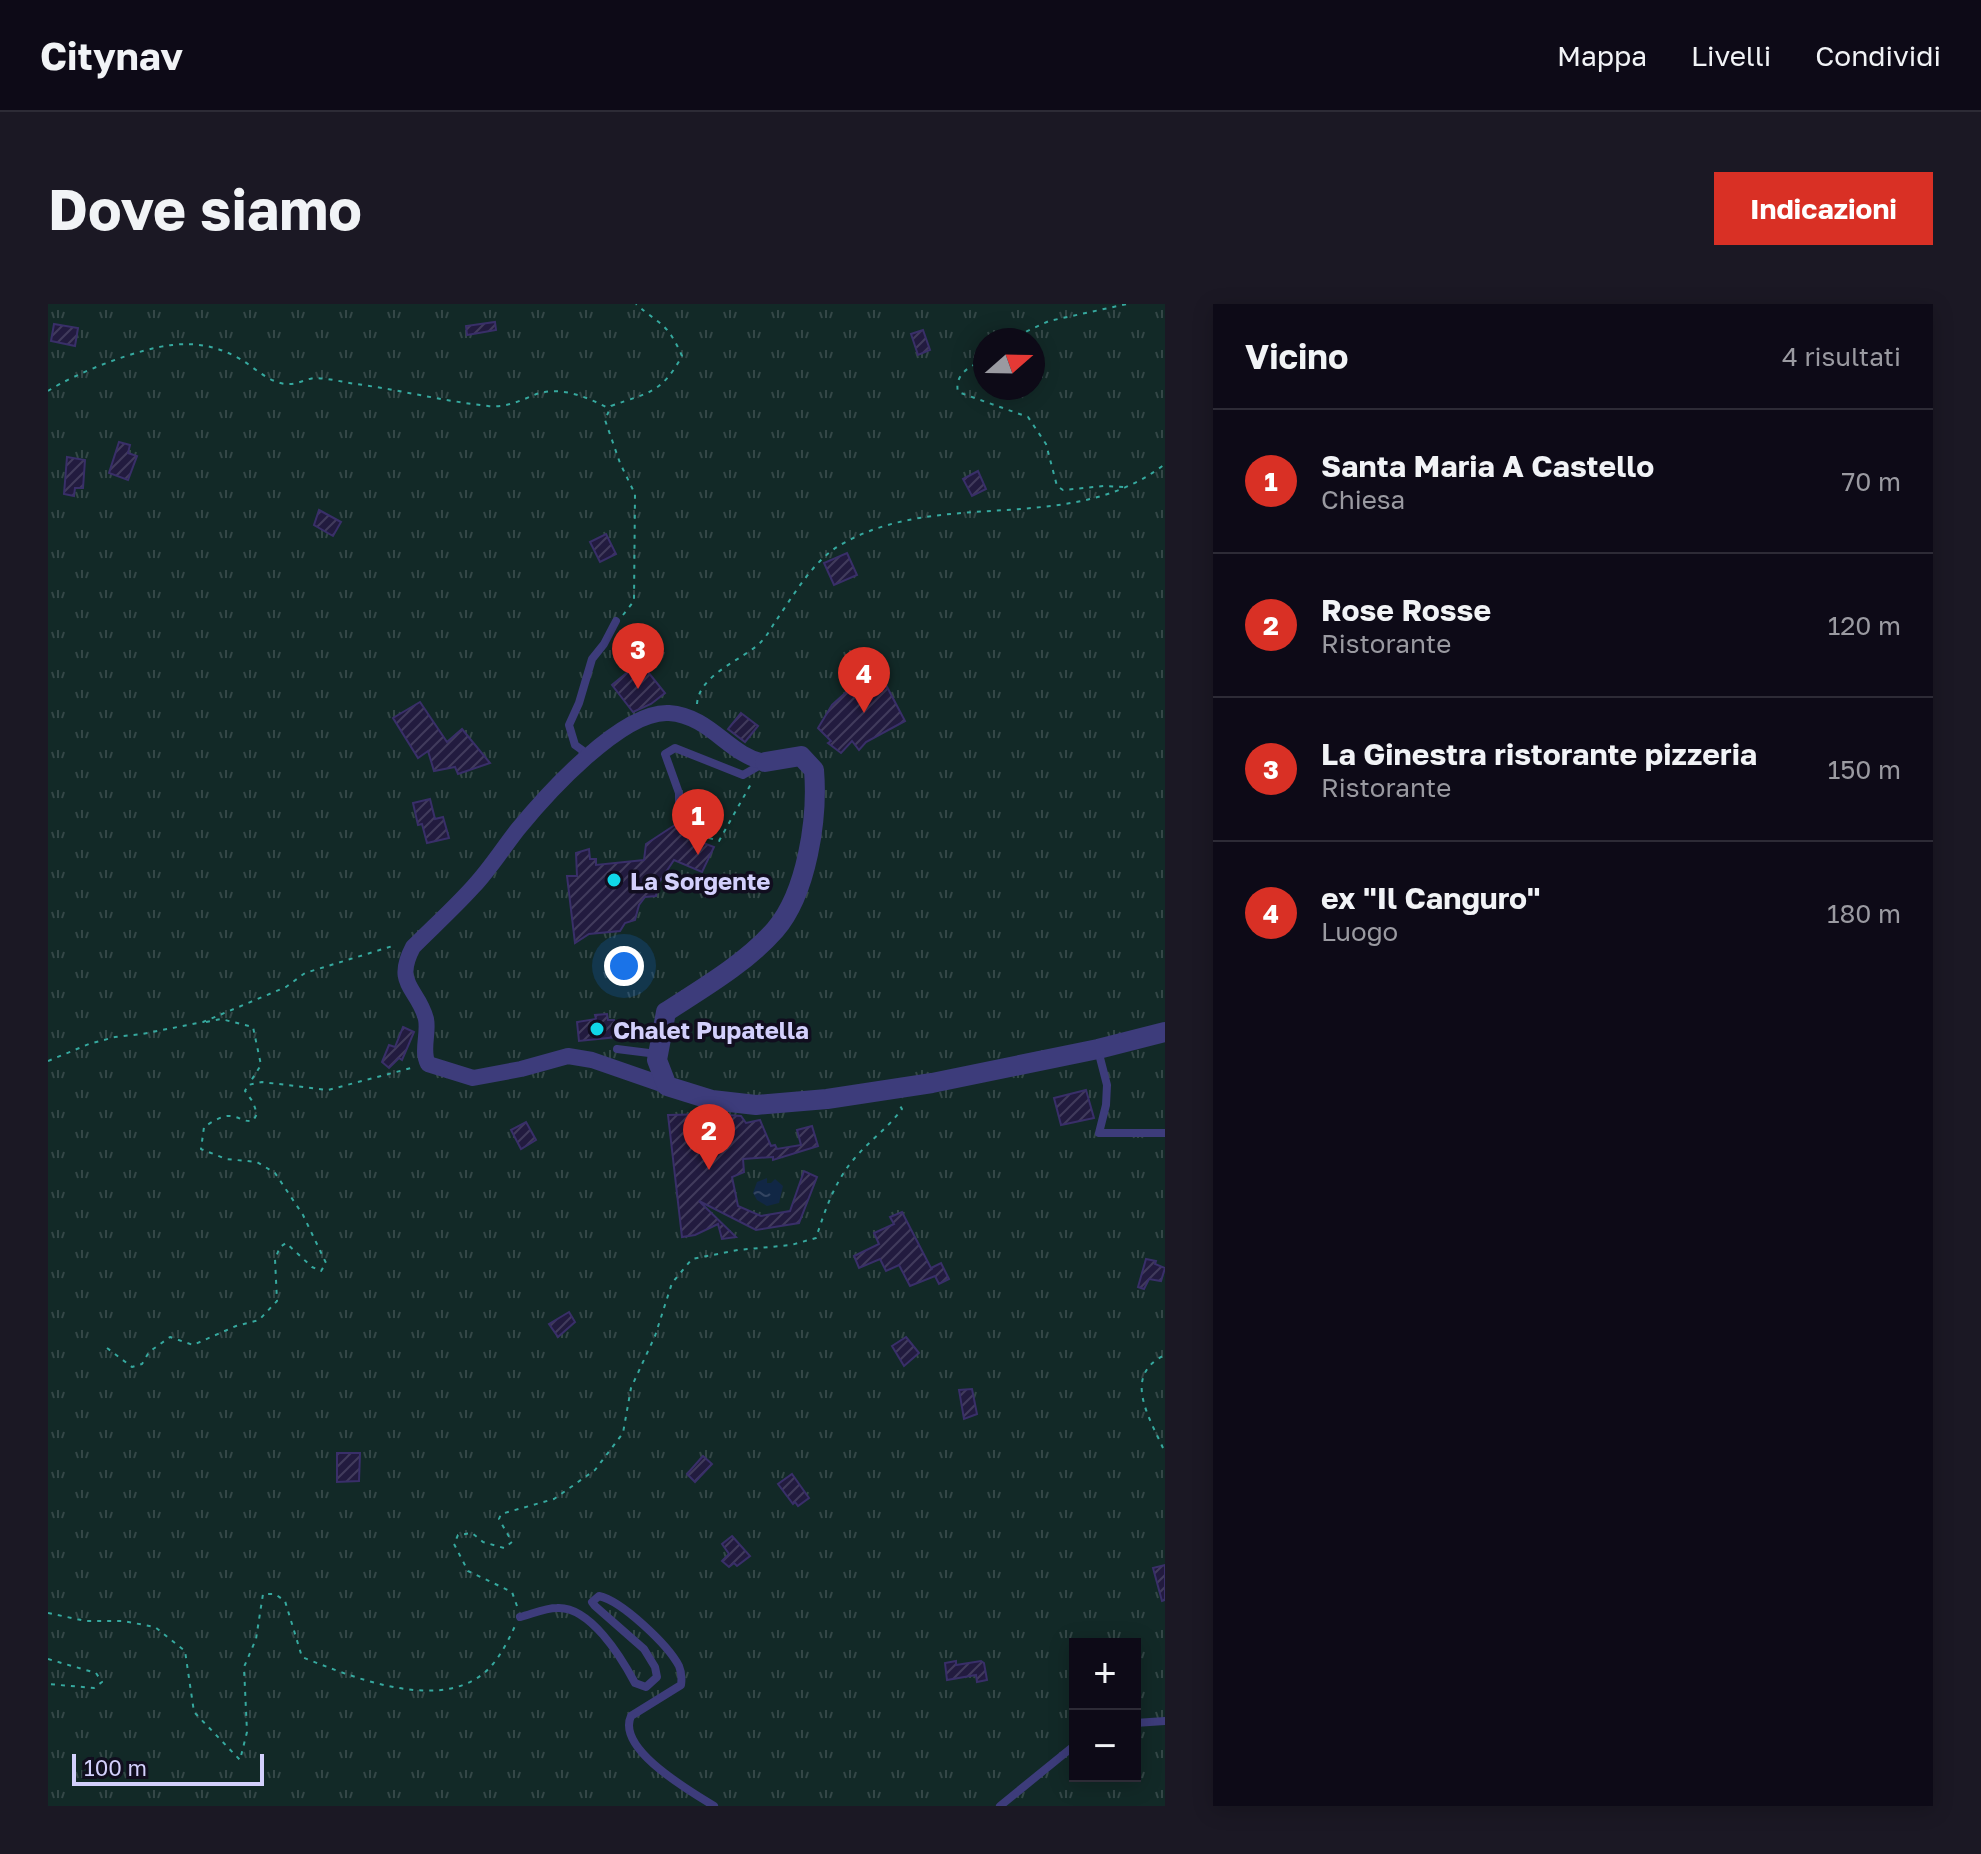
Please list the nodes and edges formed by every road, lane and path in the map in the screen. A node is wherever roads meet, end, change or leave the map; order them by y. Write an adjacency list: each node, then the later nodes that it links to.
1 (636, 304): 8 (path)
2 (1127, 304): 3 (path)
3 (1034, 328)
4 (973, 365): 6 (path)
5 (48, 391): 8 (path)
6 (973, 397)
7 (980, 400): 10 (path)
8 (610, 409): 11 (path)
9 (1165, 464): 10 (path)
10 (1128, 487): 12 (path)
11 (616, 621): 13 (lane)
12 (700, 721): 13 (street); 14 (street)
13 (584, 760): 17 (street)
14 (760, 769): 15 (lane); 16 (path); 22 (street)
15 (679, 810)
16 (703, 843)
17 (413, 947): 18 (path); 24 (street)
18 (203, 1022): 23 (path); 25 (path)
19 (1165, 1032): 21 (street)
20 (617, 1049): 22 (lane)
21 (1098, 1049): 27 (street); 28 (lane)
22 (658, 1054): 26 (street)
23 (48, 1061)
24 (428, 1064): 25 (path); 26 (street)
25 (248, 1085): 29 (path)
26 (667, 1086): 27 (street)
27 (885, 1090): 33 (path)
28 (1165, 1133)
29 (107, 1348)
30 (1165, 1355): 31 (path)
31 (1163, 1448)
32 (48, 1613): 33 (path)
33 (520, 1617): 39 (lane)
34 (48, 1659): 35 (path)
35 (48, 1684)
36 (1165, 1721): 37 (lane)
37 (1141, 1723)
38 (1069, 1750): 40 (lane)
39 (714, 1806)
40 (1000, 1806)

